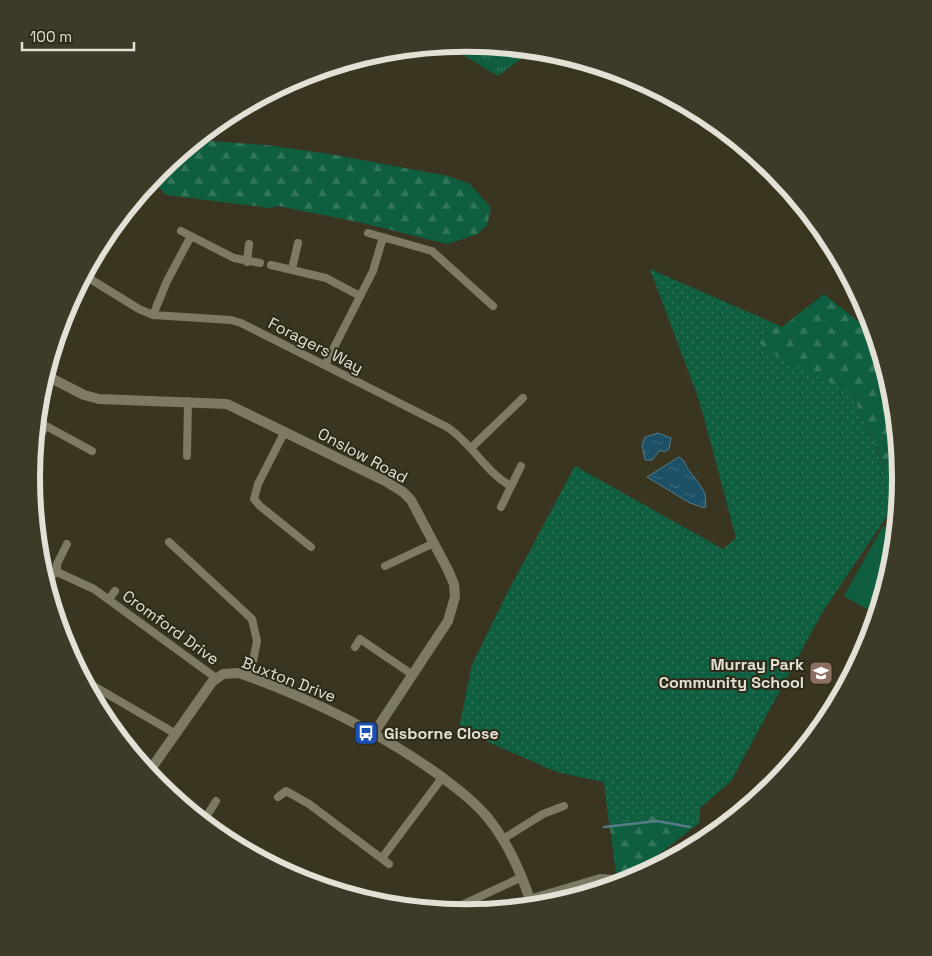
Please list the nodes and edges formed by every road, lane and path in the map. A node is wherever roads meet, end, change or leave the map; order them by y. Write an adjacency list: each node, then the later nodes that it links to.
1 (181, 231): 3 (street)
2 (368, 233): 4 (street)
3 (191, 236): 7 (street); 14 (street)
4 (383, 237): 12 (street); 13 (street)
5 (298, 243): 10 (street)
6 (249, 244): 7 (street)
7 (247, 262): 8 (street)
8 (260, 263)
9 (271, 265): 10 (street)
10 (292, 269): 12 (street)
11 (90, 279): 14 (street, Foragers Way)
12 (360, 296): 15 (street)
13 (493, 306)
14 (153, 314): 15 (street, Foragers Way)
15 (325, 365): 22 (street, Foragers Way)
16 (52, 380): 18 (street, Onslow Road)
17 (523, 398): 22 (street)
18 (188, 401): 21 (street, Onslow Road); 24 (street)
19 (45, 426): 20 (street); 23 (street)
20 (43, 430)
21 (285, 431): 29 (street, Onslow Road); 31 (street)
22 (472, 447): 26 (street, Foragers Way)
23 (92, 451)
24 (187, 456)
25 (521, 466): 26 (street)
26 (511, 486): 27 (street)
27 (501, 507)
28 (169, 542): 39 (street)
29 (434, 543): 32 (street); 38 (street, Onslow Road)
30 (67, 544): 33 (street)
31 (310, 547)
32 (389, 561)
33 (57, 572): 34 (street); 36 (street, Cromford Drive)
34 (52, 575)
35 (115, 591): 36 (street, Cromford Drive)
36 (110, 599): 40 (street, Cromford Drive)
37 (354, 647): 38 (street)
38 (413, 675): 44 (street, Onslow Road)
39 (250, 676): 40 (street, Buxton Drive); 44 (street, Buxton Drive)
40 (216, 678): 45 (street, Buxton Drive)
41 (104, 682): 43 (street)
42 (95, 688): 43 (street)
43 (99, 690): 45 (street)
44 (374, 733): 47 (street, Buxton Drive)
45 (176, 734): 46 (street, Buxton Drive)
46 (153, 766)
47 (442, 778): 54 (street, Buxton Drive); 55 (street)
48 (278, 796): 55 (street)
49 (216, 801): 53 (street)
50 (547, 802): 52 (street)
51 (564, 806): 52 (street)
52 (550, 811): 54 (street)
53 (207, 816)
54 (503, 839): 57 (street, Buxton Drive)
55 (382, 858): 56 (street)
56 (389, 864)
57 (522, 877): 60 (street, Buxton Drive); 61 (street)
58 (610, 879): 59 (street)
59 (554, 895)
60 (530, 899)
61 (464, 904)

